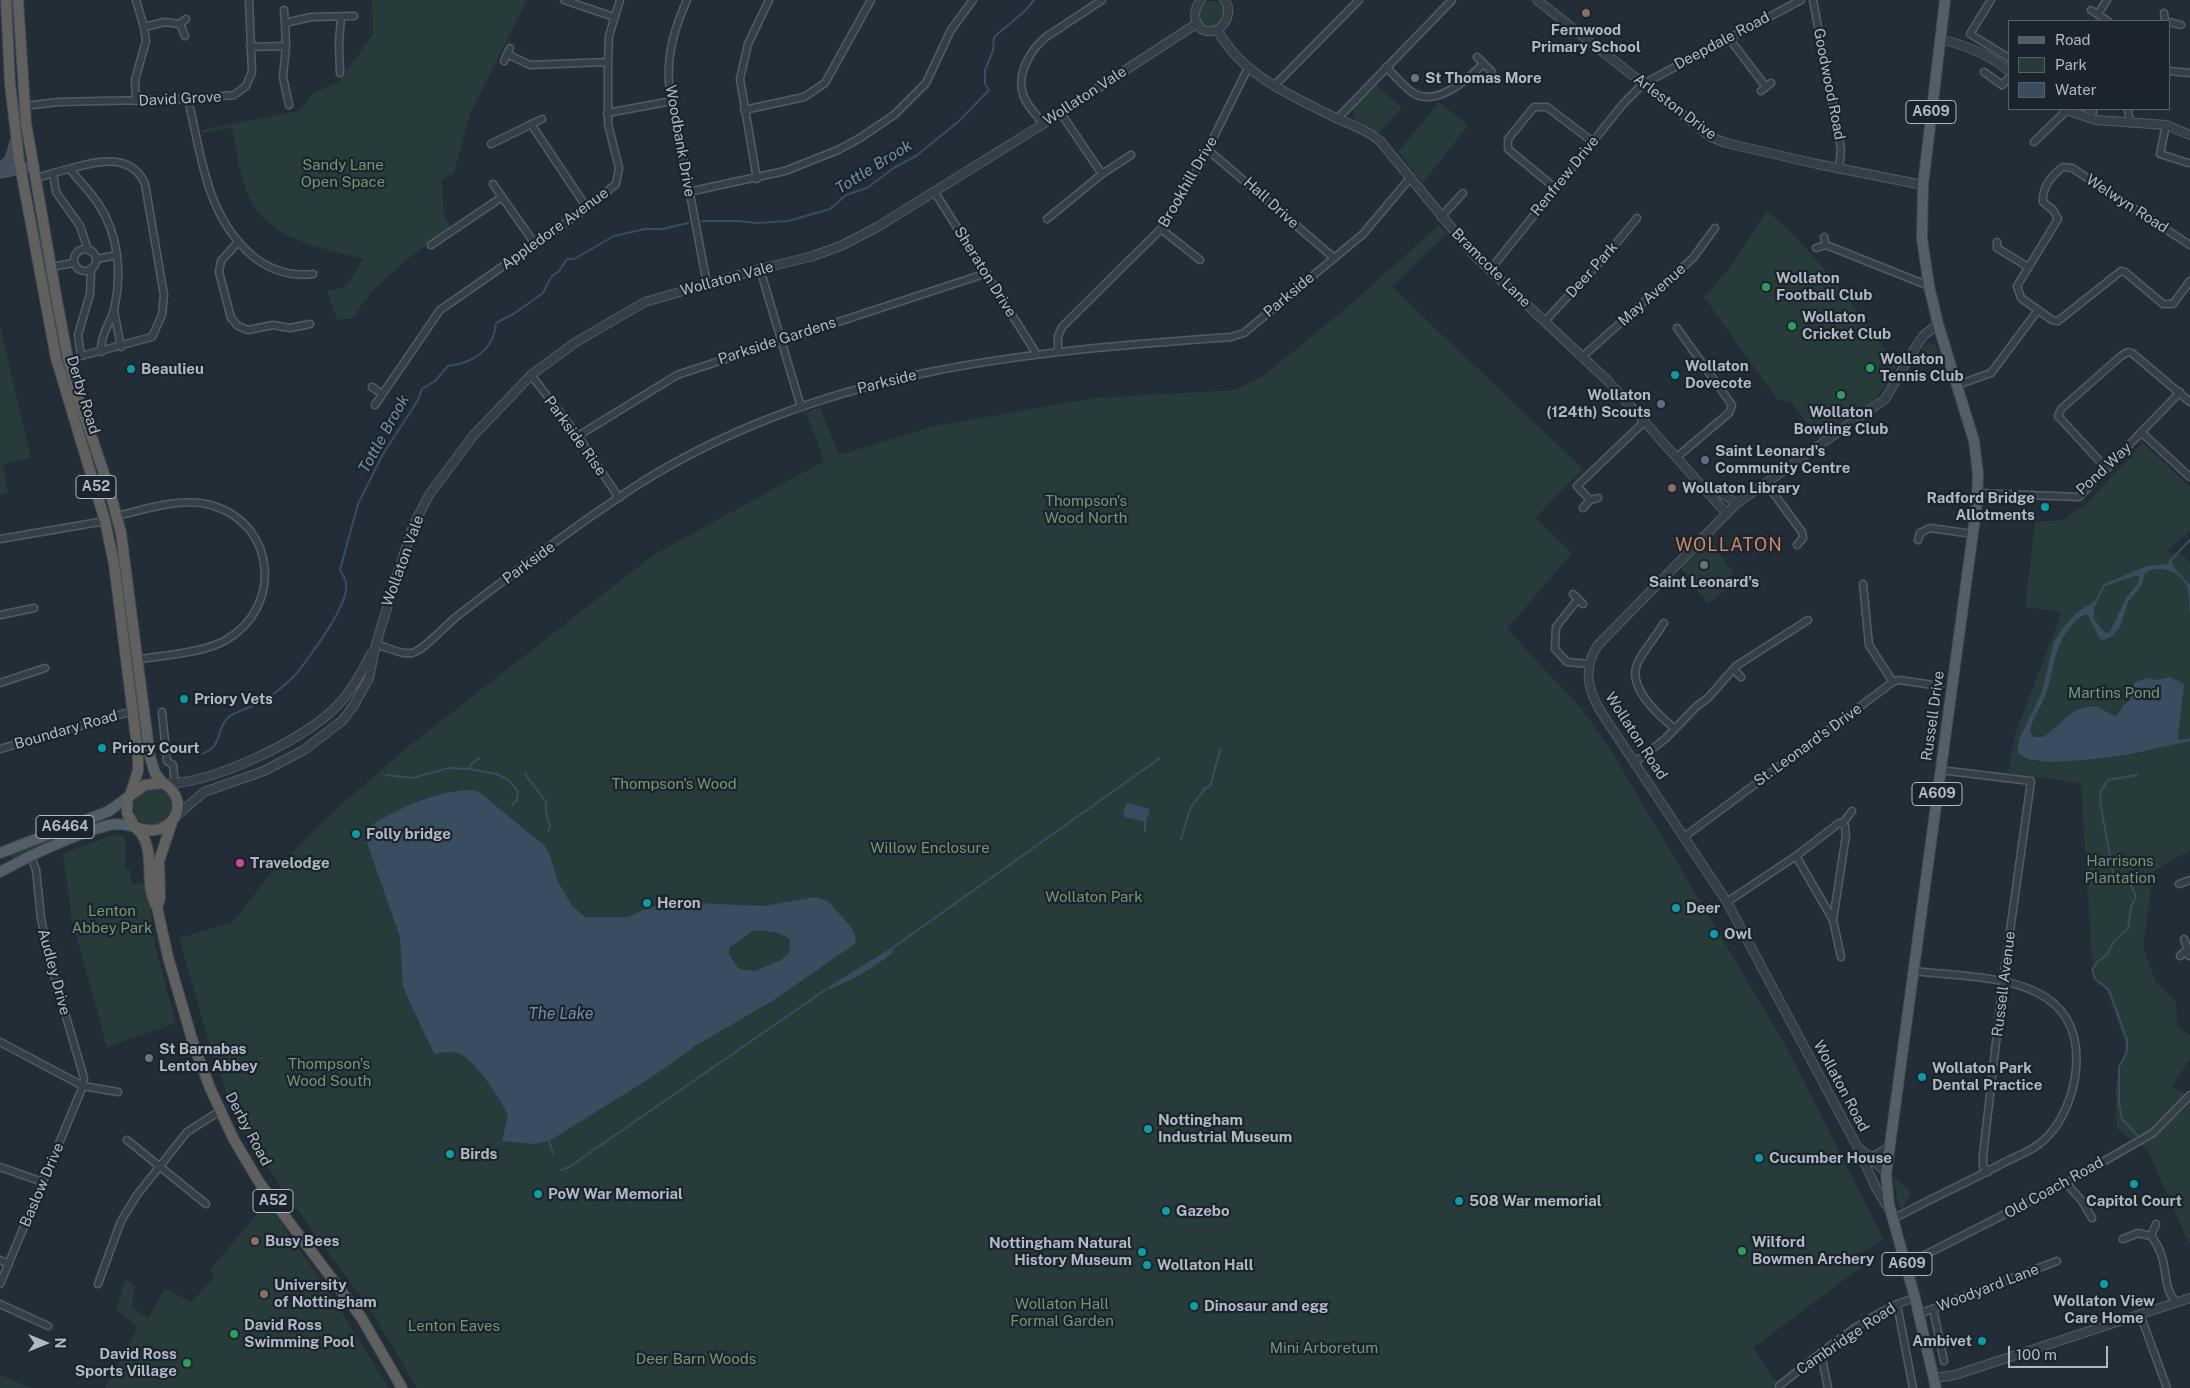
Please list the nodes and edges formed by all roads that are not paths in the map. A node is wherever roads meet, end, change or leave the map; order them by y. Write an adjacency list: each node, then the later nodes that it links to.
1 (6, 0): 26 (highway, Derby Road / A52)
2 (18, 0): 70 (highway, Derby Road / A52)
3 (136, 0): 36 (street)
4 (249, 0): 42 (street, David Grove)
5 (564, 0): 29 (street)
6 (620, 0): 29 (street, Appledore Avenue)
7 (687, 0): 68 (street, Woodbank Drive)
8 (769, 0): 71 (street)
9 (871, 0): 71 (street)
10 (973, 0): 100 (street)
11 (1102, 0): 80 (street)
12 (1201, 0): 34 (street)
13 (1358, 0): 62 (street)
14 (1452, 0): 52 (street)
15 (1537, 0): 61 (street, Arleston Drive)
16 (1801, 0): 39 (street, Deepdale Road)
17 (1813, 0): 94 (street, Goodwood Road)
18 (1945, 0): 40 (main road, A609)
19 (1991, 0): 41 (street)
20 (2107, 0): 25 (street)
21 (1226, 1): 37 (street)
22 (284, 10): 33 (street)
23 (2091, 10): 25 (street)
24 (2164, 13): 31 (street)
25 (2098, 14): 30 (street)
26 (3, 15): 83 (highway, Derby Road / A52)
27 (354, 16): 28 (street)
28 (341, 17): 33 (street); 50 (street)
29 (614, 17): 48 (street, Appledore Avenue)
30 (2107, 20)
31 (2167, 20)
32 (2170, 22): 35 (street)
33 (285, 23): 43 (street)
34 (1196, 24): 37 (street); 74 (street, Wollaton Vale)
35 (2181, 25)
36 (144, 26): 38 (street); 67 (street)
37 (1218, 31): 53 (street, Bramcote Lane)
38 (185, 36)
39 (1728, 37): 61 (street, Deepdale Road); 63 (street)
40 (1940, 39): 44 (street); 102 (main road, A609)
41 (1986, 43): 44 (street); 46 (street)
42 (250, 46): 43 (street); 65 (street, David Grove)
43 (286, 46): 64 (street)
44 (1980, 52): 54 (street)
45 (507, 54): 48 (street)
46 (2008, 57)
47 (1477, 58): 49 (street)
48 (608, 62): 75 (street, Appledore Avenue)
49 (1483, 64): 52 (street); 56 (street)
50 (340, 65): 51 (street); 58 (street)
51 (347, 65)
52 (1386, 67): 76 (street)
53 (1248, 68): 62 (street, Bramcote Lane); 87 (street, Brookhill Drive)
54 (2008, 70)
55 (2170, 70): 59 (street)
56 (1492, 72)
57 (1984, 72): 60 (street)
58 (340, 73)
59 (2190, 73)
60 (2008, 79)
61 (1643, 84): 84 (street, Renfrew Drive); 94 (street, Arleston Drive)
62 (1274, 86): 76 (street, Bramcote Lane)
63 (1766, 87)
64 (287, 97): 66 (street); 69 (street)
65 (188, 99): 67 (street, David Grove); 117 (street)
66 (279, 100)
67 (136, 101): 70 (street, David Grove)
68 (672, 101): 75 (street); 105 (street, Woodbank Drive)
69 (289, 105)
70 (24, 106): 90 (highway, Derby Road / A52)
71 (744, 110): 100 (street)
72 (2065, 110): 78 (street); 85 (street)
73 (2128, 110): 78 (street)
74 (1060, 112): 80 (street, Wollaton Vale); 97 (street)
75 (608, 113): 108 (street, Appledore Avenue)
76 (1338, 118): 99 (street, Bramcote Lane)
77 (542, 119): 79 (street)
78 (2130, 123): 81 (street)
79 (531, 124): 86 (street); 108 (street)
80 (1042, 124): 104 (street, Wollaton Vale)
81 (2166, 125): 82 (street); 89 (street)
82 (2190, 135)
83 (16, 138): 91 (main road); 92 (highway, Derby Road / A52)
84 (1593, 142): 103 (street, Renfrew Drive); 103 (street)
85 (2034, 142)
86 (491, 144)
87 (1208, 150): 115 (street, Brookhill Drive); 126 (street, Hall Drive)
88 (1131, 155): 97 (street)
89 (2188, 163)
90 (34, 166): 92 (main road); 98 (highway, Derby Road / A52)
91 (0, 168)
92 (20, 168): 95 (main road); 182 (highway, Derby Road / A52)
93 (70, 169): 96 (street); 125 (street); 151 (street)
94 (1839, 169): 102 (street, Arleston Drive)
95 (0, 173)
96 (53, 173): 98 (street); 124 (street)
97 (1102, 174): 111 (street)
98 (37, 178): 130 (highway, Derby Road / A52)
99 (1412, 178): 109 (street, Bramcote Lane); 126 (street, Parkside)
100 (757, 179): 105 (street)
101 (493, 184): 107 (street)
102 (1923, 186): 141 (main road, A609)
103 (1556, 188): 134 (street, Renfrew Drive)
104 (934, 191): 132 (street, Wollaton Vale); 135 (street, Sheraton Drive)
105 (688, 192): 140 (street, Woodbank Drive)
106 (1463, 193): 109 (street)
107 (502, 196): 113 (street); 119 (street)
108 (587, 208): 119 (street, Appledore Avenue)
109 (1441, 217): 134 (street, Bramcote Lane)
110 (1637, 218): 145 (street, Deer Park)
111 (1047, 219)
112 (450, 221): 113 (street)
113 (456, 228): 120 (street)
114 (1715, 228): 156 (street, May Avenue)
115 (1161, 230): 128 (street); 152 (street, Brookhill Drive)
116 (1824, 236): 121 (street)
117 (238, 242): 136 (street); 148 (street)
118 (1997, 242): 131 (street)
119 (535, 244): 137 (street, Appledore Avenue)
120 (432, 245)
121 (1826, 245): 123 (street); 141 (street)
122 (2190, 245): 131 (street, Welwyn Road)
123 (1816, 248)
124 (88, 250): 127 (street); 129 (street)
125 (117, 255): 127 (street); 143 (street)
126 (1334, 257): 152 (street, Parkside)
127 (97, 259): 133 (street)
128 (1200, 260)
129 (73, 263): 130 (street); 133 (street)
130 (51, 267): 157 (highway, Derby Road / A52)
131 (2028, 267): 142 (street)
132 (760, 269): 140 (street, Wollaton Vale); 150 (street)
133 (91, 270): 155 (street)
134 (1490, 270): 145 (street, Bramcote Lane)
135 (987, 273): 150 (street, Parkside Gardens); 154 (street, Sheraton Drive)
136 (313, 274)
137 (487, 278): 139 (street, Appledore Avenue); 162 (street, Appledore Avenue)
138 (2190, 281): 142 (street)
139 (492, 284)
140 (707, 284): 158 (street, Wollaton Vale)
141 (1929, 286): 147 (main road, A609)
142 (2038, 310): 159 (street)
143 (114, 311): 151 (street); 153 (street)
144 (260, 319): 148 (street)
145 (1545, 321): 156 (street, Bramcote Lane)
146 (310, 324): 148 (street)
147 (1938, 324): 159 (main road, Russell Drive / A609); 172 (street)
148 (263, 327)
149 (1677, 328): 169 (street)
150 (782, 339): 165 (street); 168 (street, Parkside Gardens)
151 (121, 347): 153 (street)
152 (1058, 351): 154 (street, Parkside)
153 (101, 352): 155 (street)
154 (1036, 353): 165 (street, Parkside)
155 (81, 356): 157 (street)
156 (1582, 357): 166 (street, Bramcote Lane)
157 (68, 359): 181 (highway, Derby Road / A52)
158 (531, 375): 168 (street, Parkside Rise); 193 (street, Wollaton Vale)
159 (1957, 385): 174 (main road, Russell Drive / A609)
160 (372, 387): 162 (street)
161 (2180, 392): 163 (street); 167 (street, Pond Way); 170 (street)
162 (382, 394): 164 (street, Appledore Avenue)
163 (2190, 402)
164 (375, 405)
165 (801, 407): 175 (street, Parkside)
166 (1645, 420): 169 (street, Bramcote Lane); 177 (street)
167 (2141, 432): 170 (street, Pond Way); 171 (street)
168 (578, 436): 175 (street, Parkside Rise)
169 (1677, 456): 173 (street, Bramcote Lane)
170 (2107, 469): 174 (street, Pond Way)
171 (2190, 477)
172 (1766, 483): 178 (street); 186 (street)
173 (1705, 488): 178 (street, Bramcote Lane); 180 (street, Bramcote Lane)
174 (1977, 493): 183 (main road, Russell Drive / A609)
175 (619, 498): 193 (street, Parkside)
176 (1598, 498): 177 (street)
177 (1590, 500): 179 (street)
178 (1736, 504): 180 (street)
179 (1583, 508)
180 (1727, 514): 195 (street)
181 (116, 516): 194 (highway, Derby Road / A52); 194 (street)
182 (105, 521): 184 (street); 202 (highway, Derby Road / A52)
183 (1973, 534): 185 (street); 210 (main road, Russell Drive / A609)
184 (0, 539)
185 (1918, 540)
186 (1797, 545)
187 (1863, 584): 199 (street)
188 (1583, 604): 195 (street)
189 (34, 608): 190 (street)
190 (0, 615)
191 (1808, 620): 197 (street)
192 (1664, 623): 204 (street)
193 (376, 644): 205 (street, Wollaton Vale); 206 (street, Wollaton Vale)
194 (137, 660): 211 (highway, Derby Road / A52)
195 (1589, 664): 208 (street, Wollaton Road)
196 (45, 668): 200 (street)
197 (1733, 669): 198 (street); 204 (street)
198 (1741, 677)
199 (1894, 682): 201 (street); 218 (street, St. Leonard's Drive)
200 (0, 683)
201 (1940, 686)
202 (133, 711): 207 (street, Boundary Road); 213 (highway, Derby Road / A52)
203 (162, 712): 211 (street)
204 (1674, 728): 208 (street)
205 (303, 734): 206 (street); 209 (street, Wollaton Vale)
206 (311, 744): 212 (street, Wollaton Vale)
207 (0, 749)
208 (1634, 762): 218 (street, Wollaton Road)
209 (223, 770): 211 (street, Wollaton Vale); 212 (street)
210 (1940, 770): 232 (main road, Russell Drive / A609); 233 (street, Russell Avenue)
211 (168, 784): 213 (highway); 215 (highway, A52)
212 (229, 784): 215 (street, Wollaton Vale)
213 (129, 796): 217 (highway, A52); 219 (main road, A6464)
214 (1852, 811): 216 (street)
215 (174, 819): 217 (highway); 226 (highway, Derby Road / A52)
216 (1842, 824): 221 (street); 227 (street)
217 (136, 828): 220 (main road, A6464); 226 (highway, Derby Road / A52)
218 (1684, 837): 225 (street, Wollaton Road)
219 (0, 853)
220 (31, 856): 222 (main road, A6464); 235 (street, Audley Drive)
221 (1796, 856): 225 (street); 227 (street)
222 (0, 872)
223 (2190, 880): 224 (street)
224 (2179, 884)
225 (1727, 902): 240 (street, Wollaton Road)
226 (157, 906): 238 (highway, Derby Road / A52)
227 (1833, 920): 231 (street)
228 (2184, 939): 230 (street)
229 (2180, 956): 230 (street)
230 (2190, 956)
231 (1841, 957)
232 (1913, 971): 233 (street); 241 (main road, Russell Drive / A609)
233 (2003, 981): 245 (street, Russell Avenue); 245 (street)
234 (0, 1042): 235 (street)
235 (83, 1086): 236 (street); 248 (street, Baslow Drive)
236 (118, 1092)
237 (2190, 1095): 249 (street, Old Coach Road)
238 (220, 1111): 243 (street); 279 (highway, Derby Road / A52)
239 (127, 1140): 243 (street)
240 (1857, 1146): 242 (street, Wollaton Road); 247 (street, Wollaton Road)
241 (1889, 1147): 242 (street); 246 (main road, Wollaton Road / A609)
242 (1866, 1155): 246 (street, Wollaton Road)
243 (160, 1166): 250 (street); 263 (street)
244 (0, 1167): 248 (street)
245 (1988, 1172): 252 (street)
246 (1886, 1173): 247 (street); 252 (main road, Wollaton Road / A609)
247 (1870, 1178): 252 (street, Wollaton Road)
248 (43, 1182): 260 (street, Baslow Drive)
249 (2066, 1183): 251 (street); 261 (street, Old Coach Road)
250 (206, 1204)
251 (2088, 1210): 253 (street); 254 (street)
252 (1893, 1216): 261 (main road, Wollaton Road / A609)
253 (2083, 1217)
254 (2092, 1218)
255 (2156, 1224): 256 (street)
256 (2151, 1236): 257 (street); 268 (street)
257 (2123, 1239)
258 (0, 1260): 260 (street)
259 (2057, 1261): 271 (street, Woodyard Lane)
260 (9, 1264): 264 (street, Baslow Drive)
261 (1907, 1264): 266 (main road, Wollaton Road / A609)
262 (97, 1265): 263 (street)
263 (104, 1266): 265 (street)
264 (0, 1284)
265 (98, 1284)
266 (1916, 1298): 270 (street, Cambridge Road); 272 (main road, Wollaton Road / A609)
267 (2190, 1298): 268 (street)
268 (2176, 1302): 273 (street)
269 (0, 1304): 274 (street)
270 (1897, 1304): 275 (street, Cambridge Road); 281 (street)
271 (1933, 1309): 272 (street, Woodyard Lane); 276 (street)
272 (1920, 1314): 277 (main road, Wollaton Road / A609)
273 (2140, 1314): 277 (street); 282 (street)
274 (48, 1326)
275 (1821, 1353): 278 (street, Cambridge Road); 280 (street)
276 (1944, 1361)
277 (1935, 1383)
278 (1779, 1386)
279 (402, 1388)
280 (1828, 1388)
281 (1913, 1388)
282 (2167, 1388)

